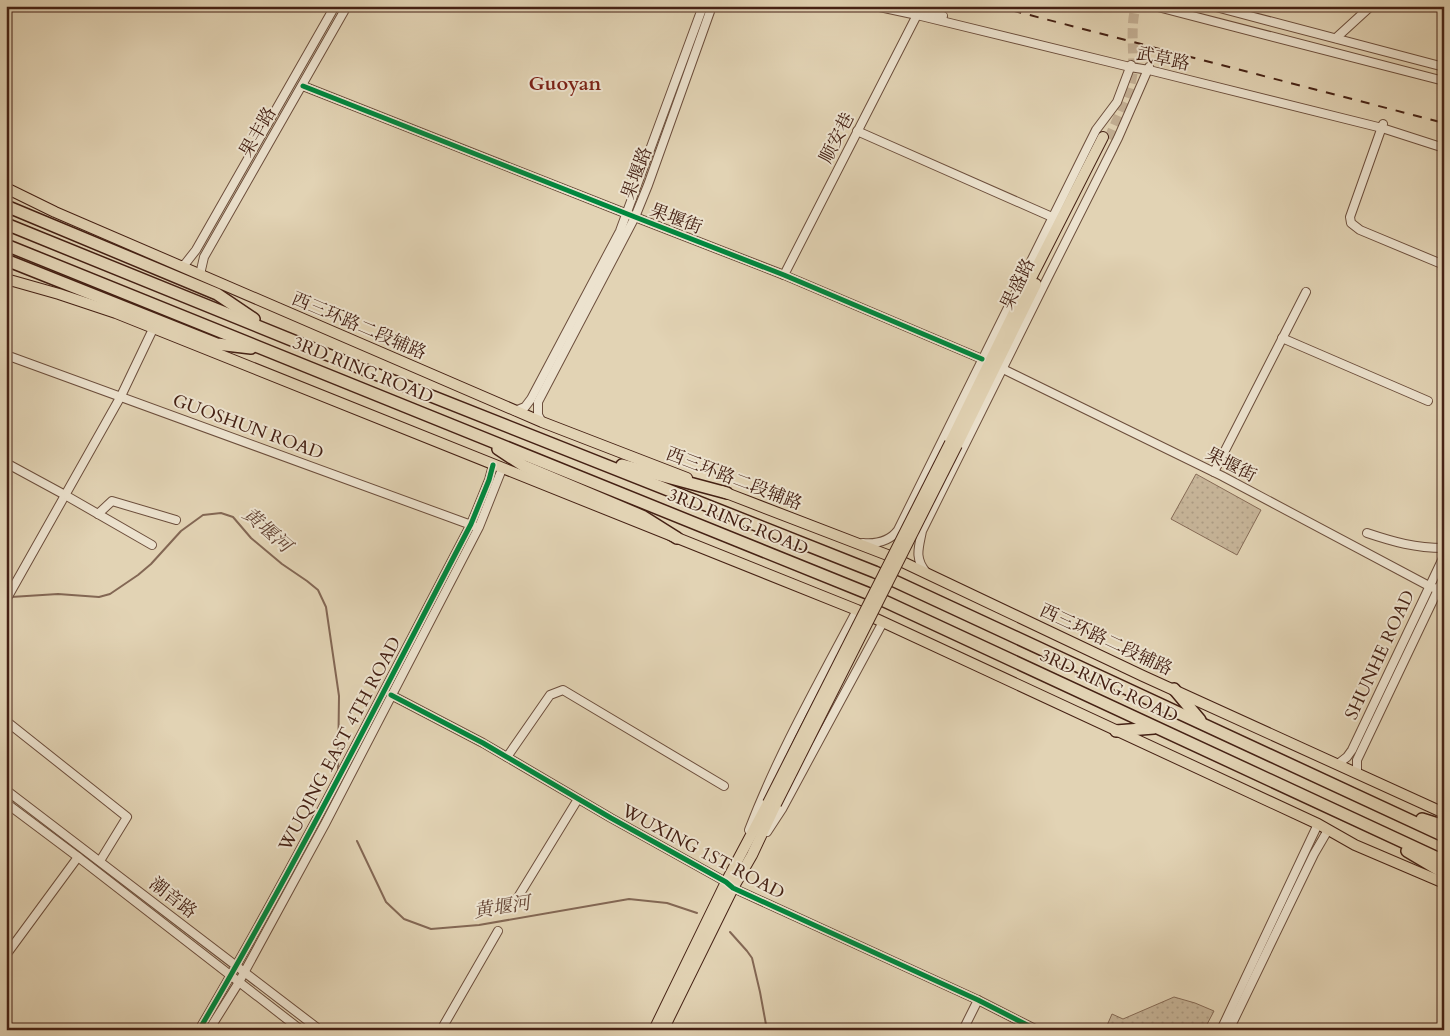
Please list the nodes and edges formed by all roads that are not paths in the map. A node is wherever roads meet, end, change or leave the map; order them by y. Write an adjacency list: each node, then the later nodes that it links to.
1 (335, 6): 31 (street, 果丰路)
2 (347, 6): 16 (street, 果丰路)
3 (703, 6): 24 (street, 果堰路)
4 (712, 6): 24 (street, 果堰路)
5 (875, 6): 10 (street, 武草路)
6 (903, 6): 12 (street, 武草路)
7 (1154, 6): 15 (street)
8 (1212, 6): 11 (street)
9 (1370, 6): 11 (street)
10 (917, 15): 12 (street, 武草路); 18 (street, 顺安巷)
11 (1336, 38): 13 (street)
12 (1131, 65): 14 (street, 武草路); 25 (street)
13 (1444, 66)
14 (1149, 67): 17 (street, 武草路); 34 (street)
15 (1444, 80)
16 (302, 86): 24 (street, 果堰街); 32 (street, 果丰路)
17 (1383, 126): 20 (street, 武草路); 21 (street, 武草路); 30 (street)
18 (857, 131): 25 (street); 33 (street, 顺安巷)
19 (1106, 138): 37 (main road, 果盛路)
20 (1444, 142)
21 (1444, 148)
22 (6, 188): 31 (main road, 西三环路二段辅路)
23 (6, 204): 40 (highway)
24 (631, 216): 33 (street, 果堰街); 49 (street, 果堰路); 50 (street, 果堰路)
25 (1052, 217): 29 (street)
26 (6, 224): 40 (highway, 3RD RING ROAD)
27 (6, 245): 43 (highway, 3RD RING ROAD)
28 (6, 260): 43 (highway)
29 (1029, 264): 37 (street); 39 (street)
30 (1444, 265)
31 (180, 266): 32 (main road, 西三环路二段辅路)
32 (201, 275): 49 (main road, 西三环路二段辅路)
33 (784, 275): 45 (street, 果堰街)
34 (1048, 277): 37 (street); 42 (street)
35 (6, 279): 38 (main road)
36 (1306, 292): 41 (street)
37 (1026, 296): 39 (street); 42 (street); 88 (main road, 果盛路, bridge)
38 (153, 329): 47 (street); 54 (main road)
39 (996, 330): 45 (street)
40 (274, 332): 52 (highway, 3RD RING ROAD)
41 (1282, 338): 48 (street); 55 (street)
42 (1016, 343): 46 (street)
43 (264, 349): 51 (highway, 3RD RING ROAD)
44 (6, 355): 47 (street, GUOSHUN ROAD)
45 (982, 359): 63 (street)
46 (1003, 369): 55 (street, 果堰街); 67 (street)
47 (121, 396): 57 (street); 60 (street, GUOSHUN ROAD)
48 (1428, 401)
49 (515, 411): 50 (main road, 西三环路二段辅路)
50 (542, 422): 56 (main road, 西三环路二段辅路)
51 (476, 435): 62 (highway); 78 (highway, 3RD RING ROAD)
52 (569, 450): 56 (highway); 77 (highway, 3RD RING ROAD)
53 (6, 463): 57 (street)
54 (498, 467): 60 (street, WUQING EAST 4TH ROAD); 62 (main road)
55 (1214, 472): 69 (street, 果堰街)
56 (727, 493): 63 (main road, 西三环路二段辅路)
57 (65, 495): 58 (street); 71 (street)
58 (98, 514): 59 (street); 64 (street)
59 (176, 520)
60 (475, 526): 75 (street, WUQING EAST 4TH ROAD); 106 (street, WUQING EAST 4TH ROAD)
61 (1367, 533): 65 (street)
62 (677, 538): 72 (main road)
63 (856, 543): 67 (main road, 西三环路二段辅路)
64 (152, 545)
65 (1444, 548)
66 (1444, 556): 69 (street, SHUNHE ROAD)
67 (927, 574): 74 (main road, 西三环路二段辅路)
68 (1444, 578): 70 (street, SHUNHE ROAD)
69 (1429, 586): 70 (street, 果堰街); 81 (street, SHUNHE ROAD)
70 (1441, 591): 82 (street, SHUNHE ROAD)
71 (6, 600)
72 (857, 610): 73 (main road); 95 (street)
73 (883, 622): 79 (main road); 96 (street)
74 (1174, 689): 77 (highway); 81 (main road, 西三环路二段辅路)
75 (391, 695): 80 (street, WUXING 1ST ROAD); 107 (street, WUQING EAST 4TH ROAD)
76 (6, 721): 98 (street)
77 (1203, 723): 86 (highway, 3RD RING ROAD)
78 (1156, 728): 79 (highway); 91 (highway, 3RD RING ROAD)
79 (1116, 731): 90 (main road)
80 (507, 757): 83 (street); 85 (street, WUXING 1ST ROAD)
81 (1338, 764): 82 (main road, 西三环路二段辅路)
82 (1357, 772): 89 (main road, 西三环路二段辅路)
83 (724, 786)
84 (6, 790): 98 (street, 潮音路)
85 (578, 799): 102 (street, WUXING 1ST ROAD); 103 (street)
86 (1373, 802): 92 (highway); 94 (highway, 3RD RING ROAD)
87 (6, 803): 97 (street, 潮音路)
88 (772, 803): 95 (main road); 96 (main road)
89 (1444, 813)
90 (1318, 824): 93 (main road); 120 (street)
91 (1363, 824): 99 (highway, 3RD RING ROAD); 100 (highway)
92 (1444, 826)
93 (1328, 830): 101 (main road); 121 (street)
94 (1444, 836)
95 (740, 854): 102 (main road)
96 (752, 855): 102 (main road)
97 (78, 857): 105 (street); 108 (street, 潮音路)
98 (100, 861): 106 (street, 潮音路)
99 (1444, 862)
100 (1444, 873)
101 (1444, 883)
102 (729, 885): 110 (street, WUXING 1ST ROAD); 116 (main road); 117 (main road)
103 (515, 902)
104 (498, 931): 115 (street)
105 (6, 955)
106 (236, 966): 107 (street, 潮音路); 108 (street, WUQING EAST 4TH ROAD)
107 (244, 972): 109 (street, WUQING EAST 4TH ROAD); 114 (street, 潮音路)
108 (231, 976): 109 (street, 潮音路); 111 (street, WUQING EAST 4TH ROAD)
109 (239, 982): 112 (street, WUQING EAST 4TH ROAD); 113 (street, 潮音路)
110 (978, 1000): 118 (street); 119 (street, WUXING 1ST ROAD)
111 (199, 1030)
112 (209, 1030)
113 (301, 1030)
114 (320, 1030)
115 (441, 1030)
116 (654, 1030)
117 (663, 1030)
118 (963, 1030)
119 (1038, 1030)
120 (1221, 1030)
121 (1229, 1030)

